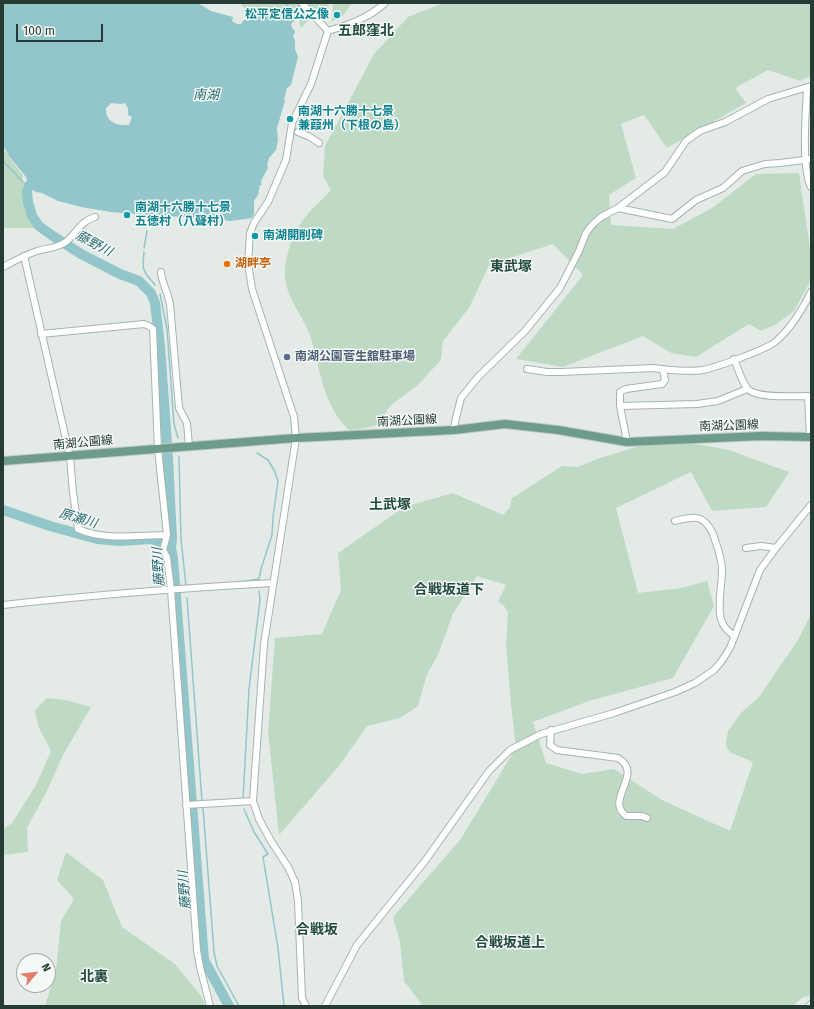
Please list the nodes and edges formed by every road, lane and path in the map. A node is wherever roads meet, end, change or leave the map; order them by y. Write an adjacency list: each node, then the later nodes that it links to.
1 (302, 3): 3 (street)
2 (385, 3): 3 (street)
3 (328, 31): 23 (street)
4 (809, 87): 7 (street); 9 (street)
5 (298, 132): 6 (street)
6 (318, 143)
7 (808, 159): 8 (street); 9 (street)
8 (811, 187)
9 (618, 208): 21 (street)
10 (95, 217): 11 (street)
11 (24, 256): 12 (street); 15 (street)
12 (3, 267)
13 (161, 272): 25 (street)
14 (811, 292): 16 (street)
15 (41, 334): 26 (street); 27 (street)
16 (734, 359): 18 (street); 19 (street)
17 (527, 369): 18 (street)
18 (664, 370): 20 (street)
19 (747, 389): 20 (street); 22 (street)
20 (620, 406): 24 (street)
21 (454, 430): 23 (main road, 南湖公園線); 24 (main road, 南湖公園線)
22 (810, 437): 24 (main road, 南湖公園線)
23 (296, 438): 25 (main road, 南湖公園線); 34 (street)
24 (627, 442)
25 (189, 446): 26 (main road, 南湖公園線)
26 (158, 449): 27 (main road, 南湖公園線); 31 (street)
27 (70, 457): 28 (main road, 南湖公園線); 31 (street)
28 (3, 462)
29 (811, 505): 33 (street)
30 (675, 521): 37 (street)
31 (166, 538): 35 (street)
32 (746, 548): 33 (street)
33 (776, 548): 37 (street)
34 (273, 583): 35 (street); 39 (street)
35 (171, 590): 36 (street); 40 (street)
36 (3, 605)
37 (734, 636): 38 (street)
38 (552, 730): 41 (street); 44 (street)
39 (253, 801): 40 (street); 43 (street)
40 (186, 805): 42 (street)
41 (647, 818)
42 (210, 1006)
43 (306, 1006)
44 (325, 1006)

